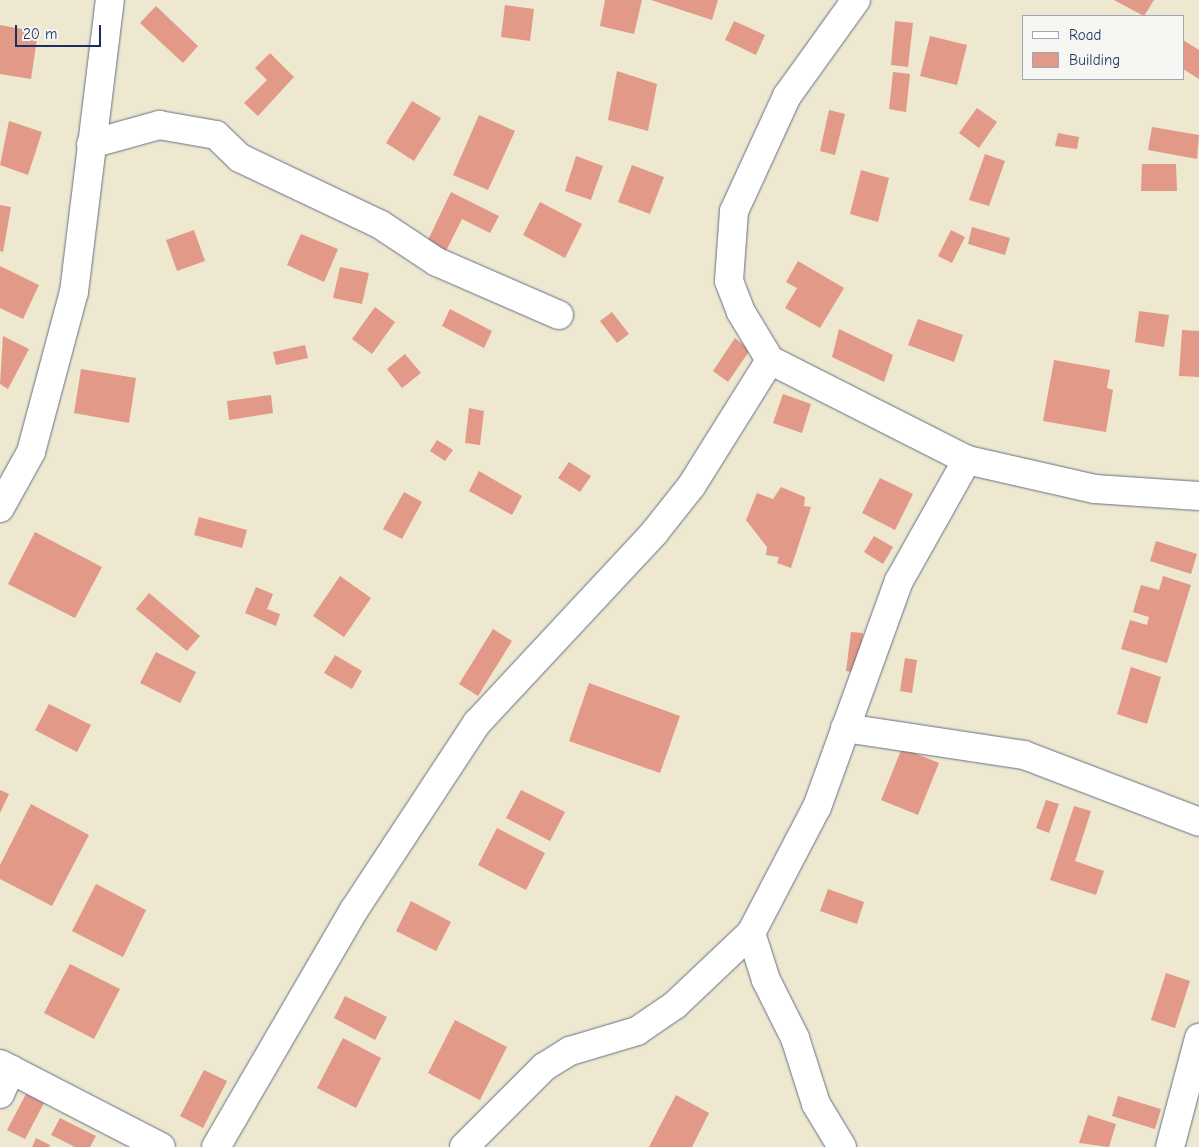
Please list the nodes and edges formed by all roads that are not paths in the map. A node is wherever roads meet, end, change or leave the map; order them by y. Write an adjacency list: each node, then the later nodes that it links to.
1 (110, 0): 3 (street)
2 (856, 0): 5 (street)
3 (91, 144): 4 (street); 8 (street)
4 (559, 315)
5 (770, 360): 6 (street); 15 (street)
6 (967, 460): 7 (street); 9 (street)
7 (1199, 496)
8 (0, 508)
9 (845, 728): 10 (street); 11 (street)
10 (1199, 822)
11 (751, 933): 17 (street); 18 (street)
12 (1199, 1038): 19 (street)
13 (5, 1066): 14 (street); 16 (street)
14 (0, 1094)
15 (223, 1145)
16 (161, 1147)
17 (464, 1147)
18 (842, 1147)
19 (1170, 1147)

